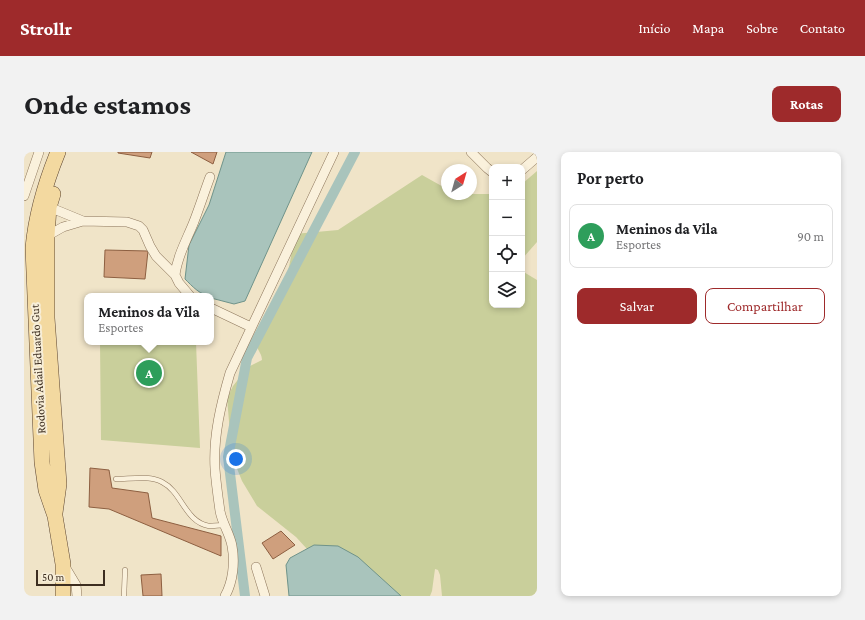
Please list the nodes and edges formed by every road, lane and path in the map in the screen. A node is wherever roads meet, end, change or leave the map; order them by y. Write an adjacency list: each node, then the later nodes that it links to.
1 (39, 152): 10 (street)
2 (58, 152): 19 (main road, Rodovia Adail Eduardo Gut)
3 (69, 152): 11 (main road, Rodovia Adail Eduardo Gut)
4 (334, 152): 17 (street)
5 (471, 152): 8 (street)
6 (537, 157): 7 (street)
7 (525, 167)
8 (489, 170)
9 (210, 177): 14 (street)
10 (24, 196)
11 (49, 208): 12 (street); 13 (main road, Rodovia Adail Eduardo Gut)
12 (84, 221): 13 (street); 14 (street)
13 (47, 236): 19 (main road, Rodovia Adail Eduardo Gut)
14 (175, 275): 15 (street)
15 (187, 293)
16 (214, 309): 17 (street)
17 (251, 327): 20 (street)
18 (116, 479): 20 (lane)
19 (55, 516): 21 (main road, Rodovia Adail Eduardo Gut)
20 (224, 525): 27 (street)
21 (63, 564): 24 (main road, Rodovia Adail Eduardo Gut); 25 (street)
22 (256, 567): 28 (street)
23 (125, 570): 26 (lane)
24 (63, 596)
25 (77, 596)
26 (124, 596)
27 (225, 596)
28 (265, 596)

